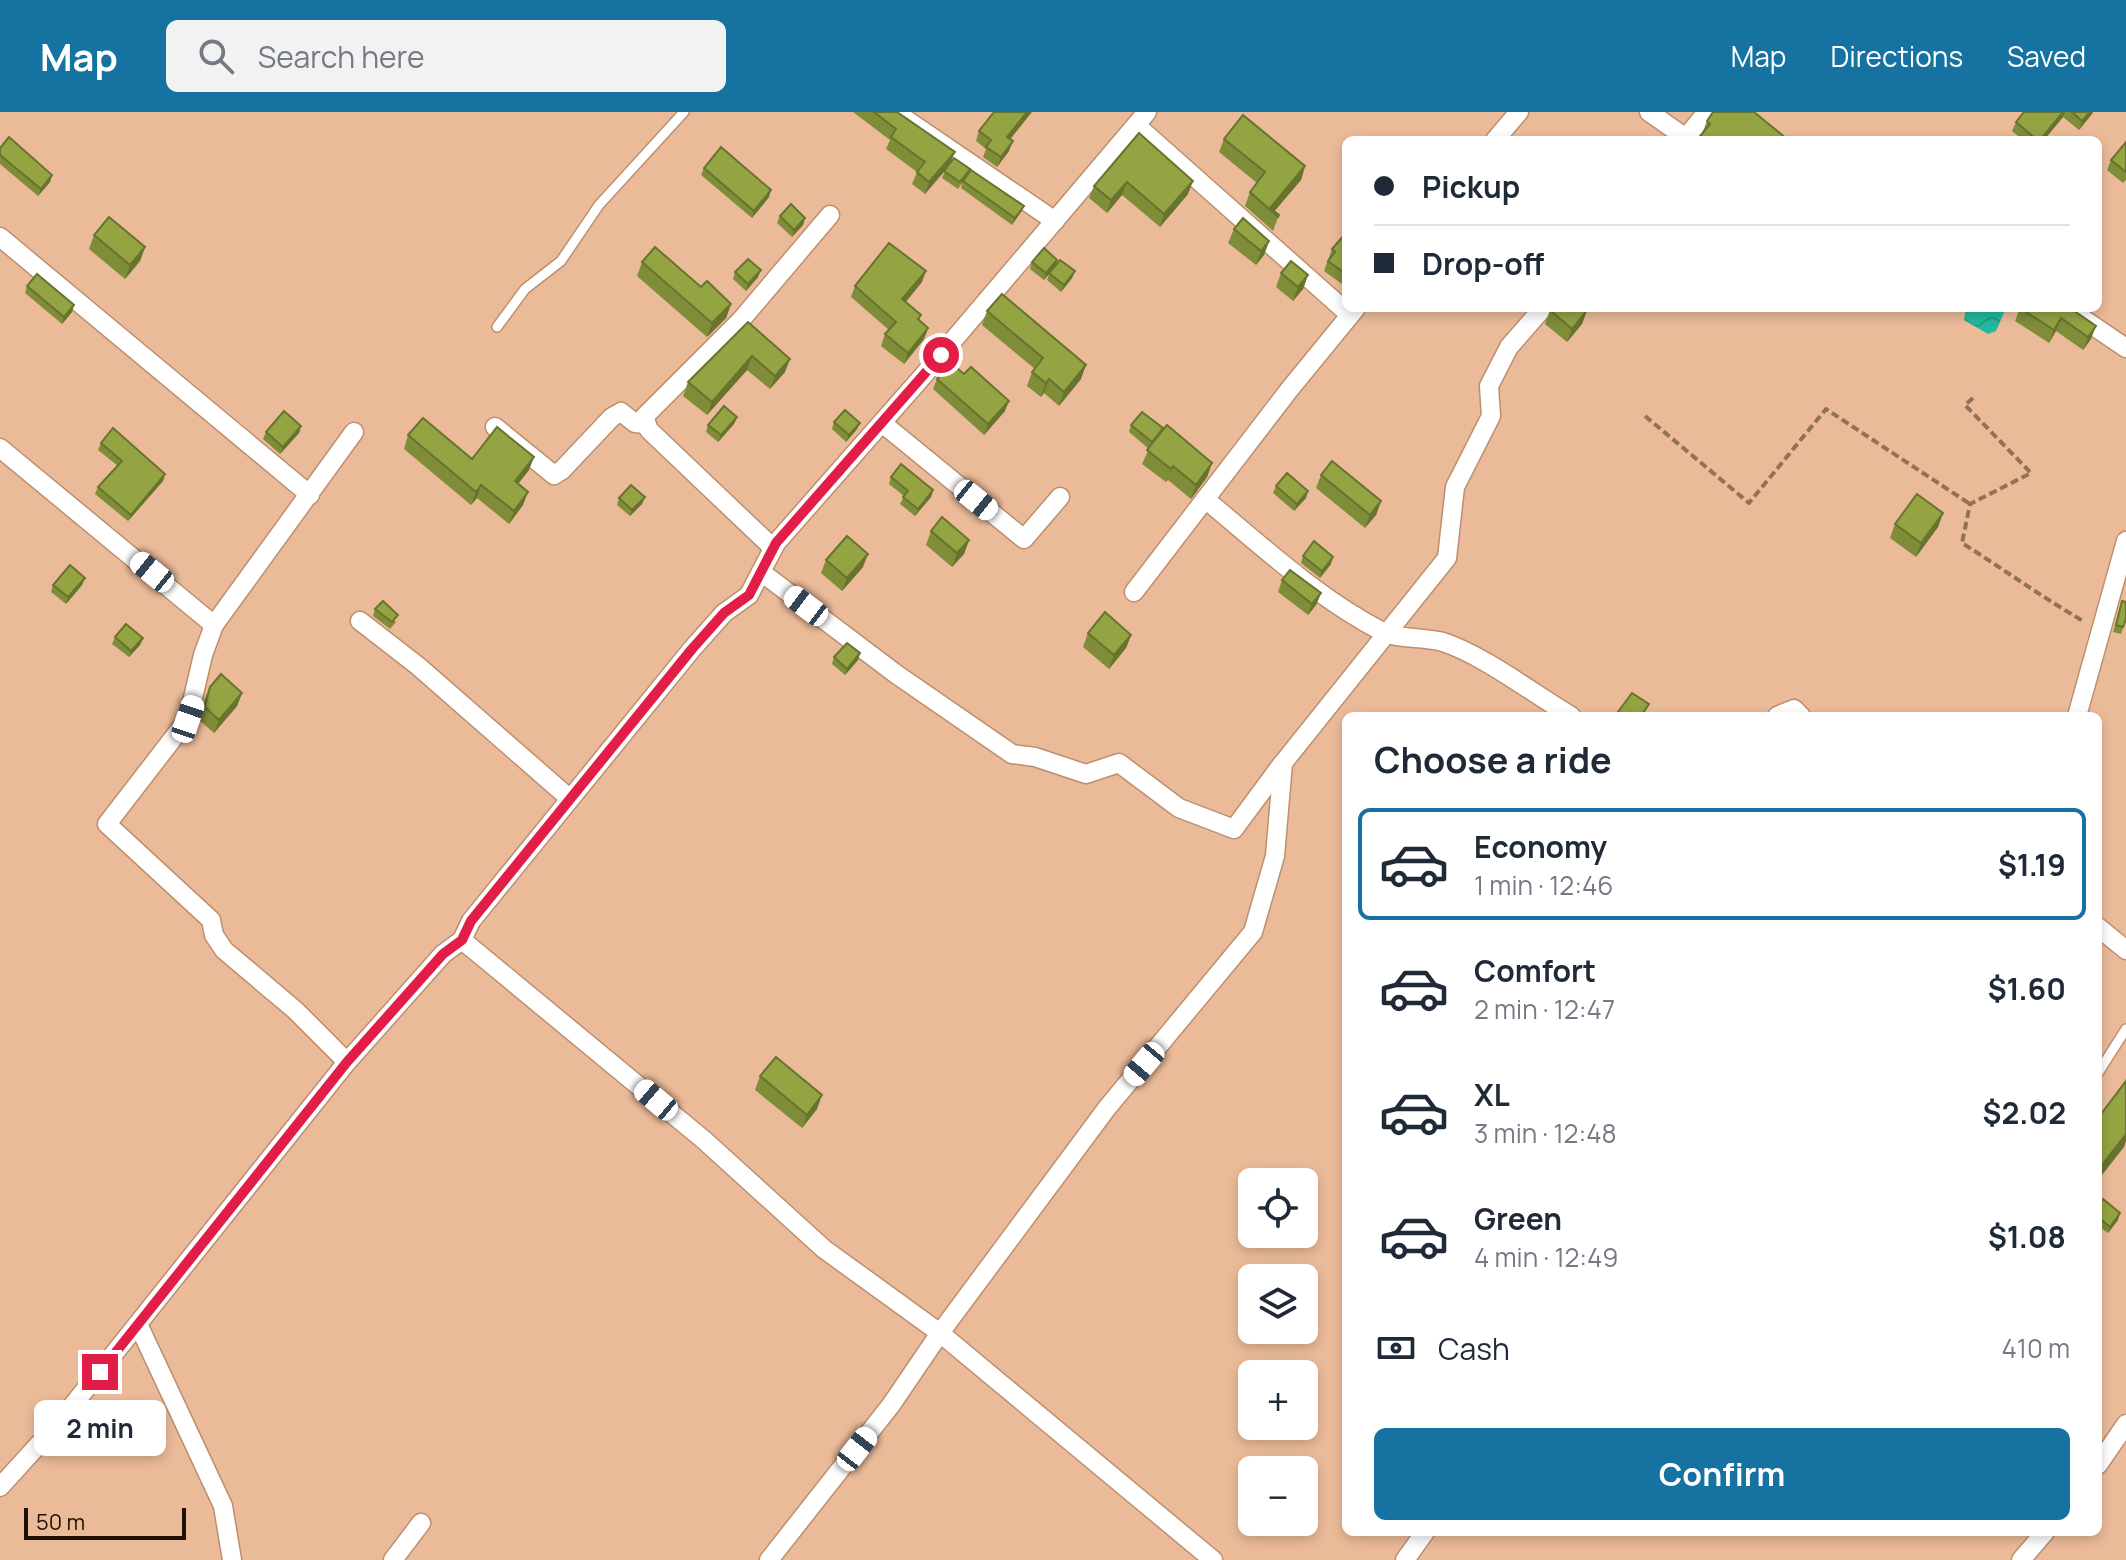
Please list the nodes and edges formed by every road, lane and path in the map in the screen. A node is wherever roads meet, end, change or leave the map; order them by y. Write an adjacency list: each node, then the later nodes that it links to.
1 (684, 112): 17 (lane)
2 (895, 112): 11 (street)
3 (1519, 112): 7 (street)
4 (1649, 112): 8 (street)
5 (1707, 112): 9 (street)
6 (1141, 118): 11 (street); 13 (street)
7 (1498, 136)
8 (1681, 136)
9 (1687, 136)
10 (830, 215): 22 (street)
11 (1055, 221): 21 (street)
12 (0, 237): 26 (street)
13 (1342, 302)
14 (1353, 312): 28 (street)
15 (1540, 312): 37 (street)
16 (2073, 312): 18 (street)
17 (497, 327)
18 (2126, 348)
19 (1973, 398): 29 (path)
20 (1645, 416): 29 (path)
21 (882, 423): 27 (street); 31 (street)
22 (646, 424): 23 (street); 31 (street)
23 (495, 427)
24 (354, 432): 26 (street)
25 (0, 448): 35 (street)
26 (310, 495): 35 (street)
27 (1060, 497)
28 (1205, 499): 33 (street); 37 (street)
29 (1970, 504): 36 (path)
30 (2126, 541): 36 (street)
31 (773, 548): 32 (street)
32 (761, 572): 40 (street); 41 (street)
33 (1134, 592)
34 (360, 621): 41 (street)
35 (214, 625): 46 (street)
36 (2101, 632): 39 (street)
37 (1387, 634): 38 (street); 40 (street)
38 (1564, 712)
39 (2078, 712)
40 (1283, 763): 49 (street)
41 (569, 798): 43 (street)
42 (2102, 930): 44 (street)
43 (462, 940): 46 (street); 49 (street)
44 (2126, 950)
45 (2126, 1029): 47 (lane)
46 (347, 1062): 48 (street)
47 (2102, 1067)
48 (138, 1324): 52 (street); 57 (street)
49 (940, 1333): 56 (street); 59 (street)
50 (2126, 1424): 51 (street)
51 (2102, 1459)
52 (0, 1487)
53 (421, 1523): 58 (street)
54 (1422, 1536): 60 (street)
55 (2042, 1536): 61 (street)
56 (1210, 1559)
57 (232, 1560)
58 (393, 1560)
59 (769, 1560)
60 (1405, 1560)
61 (2021, 1560)

